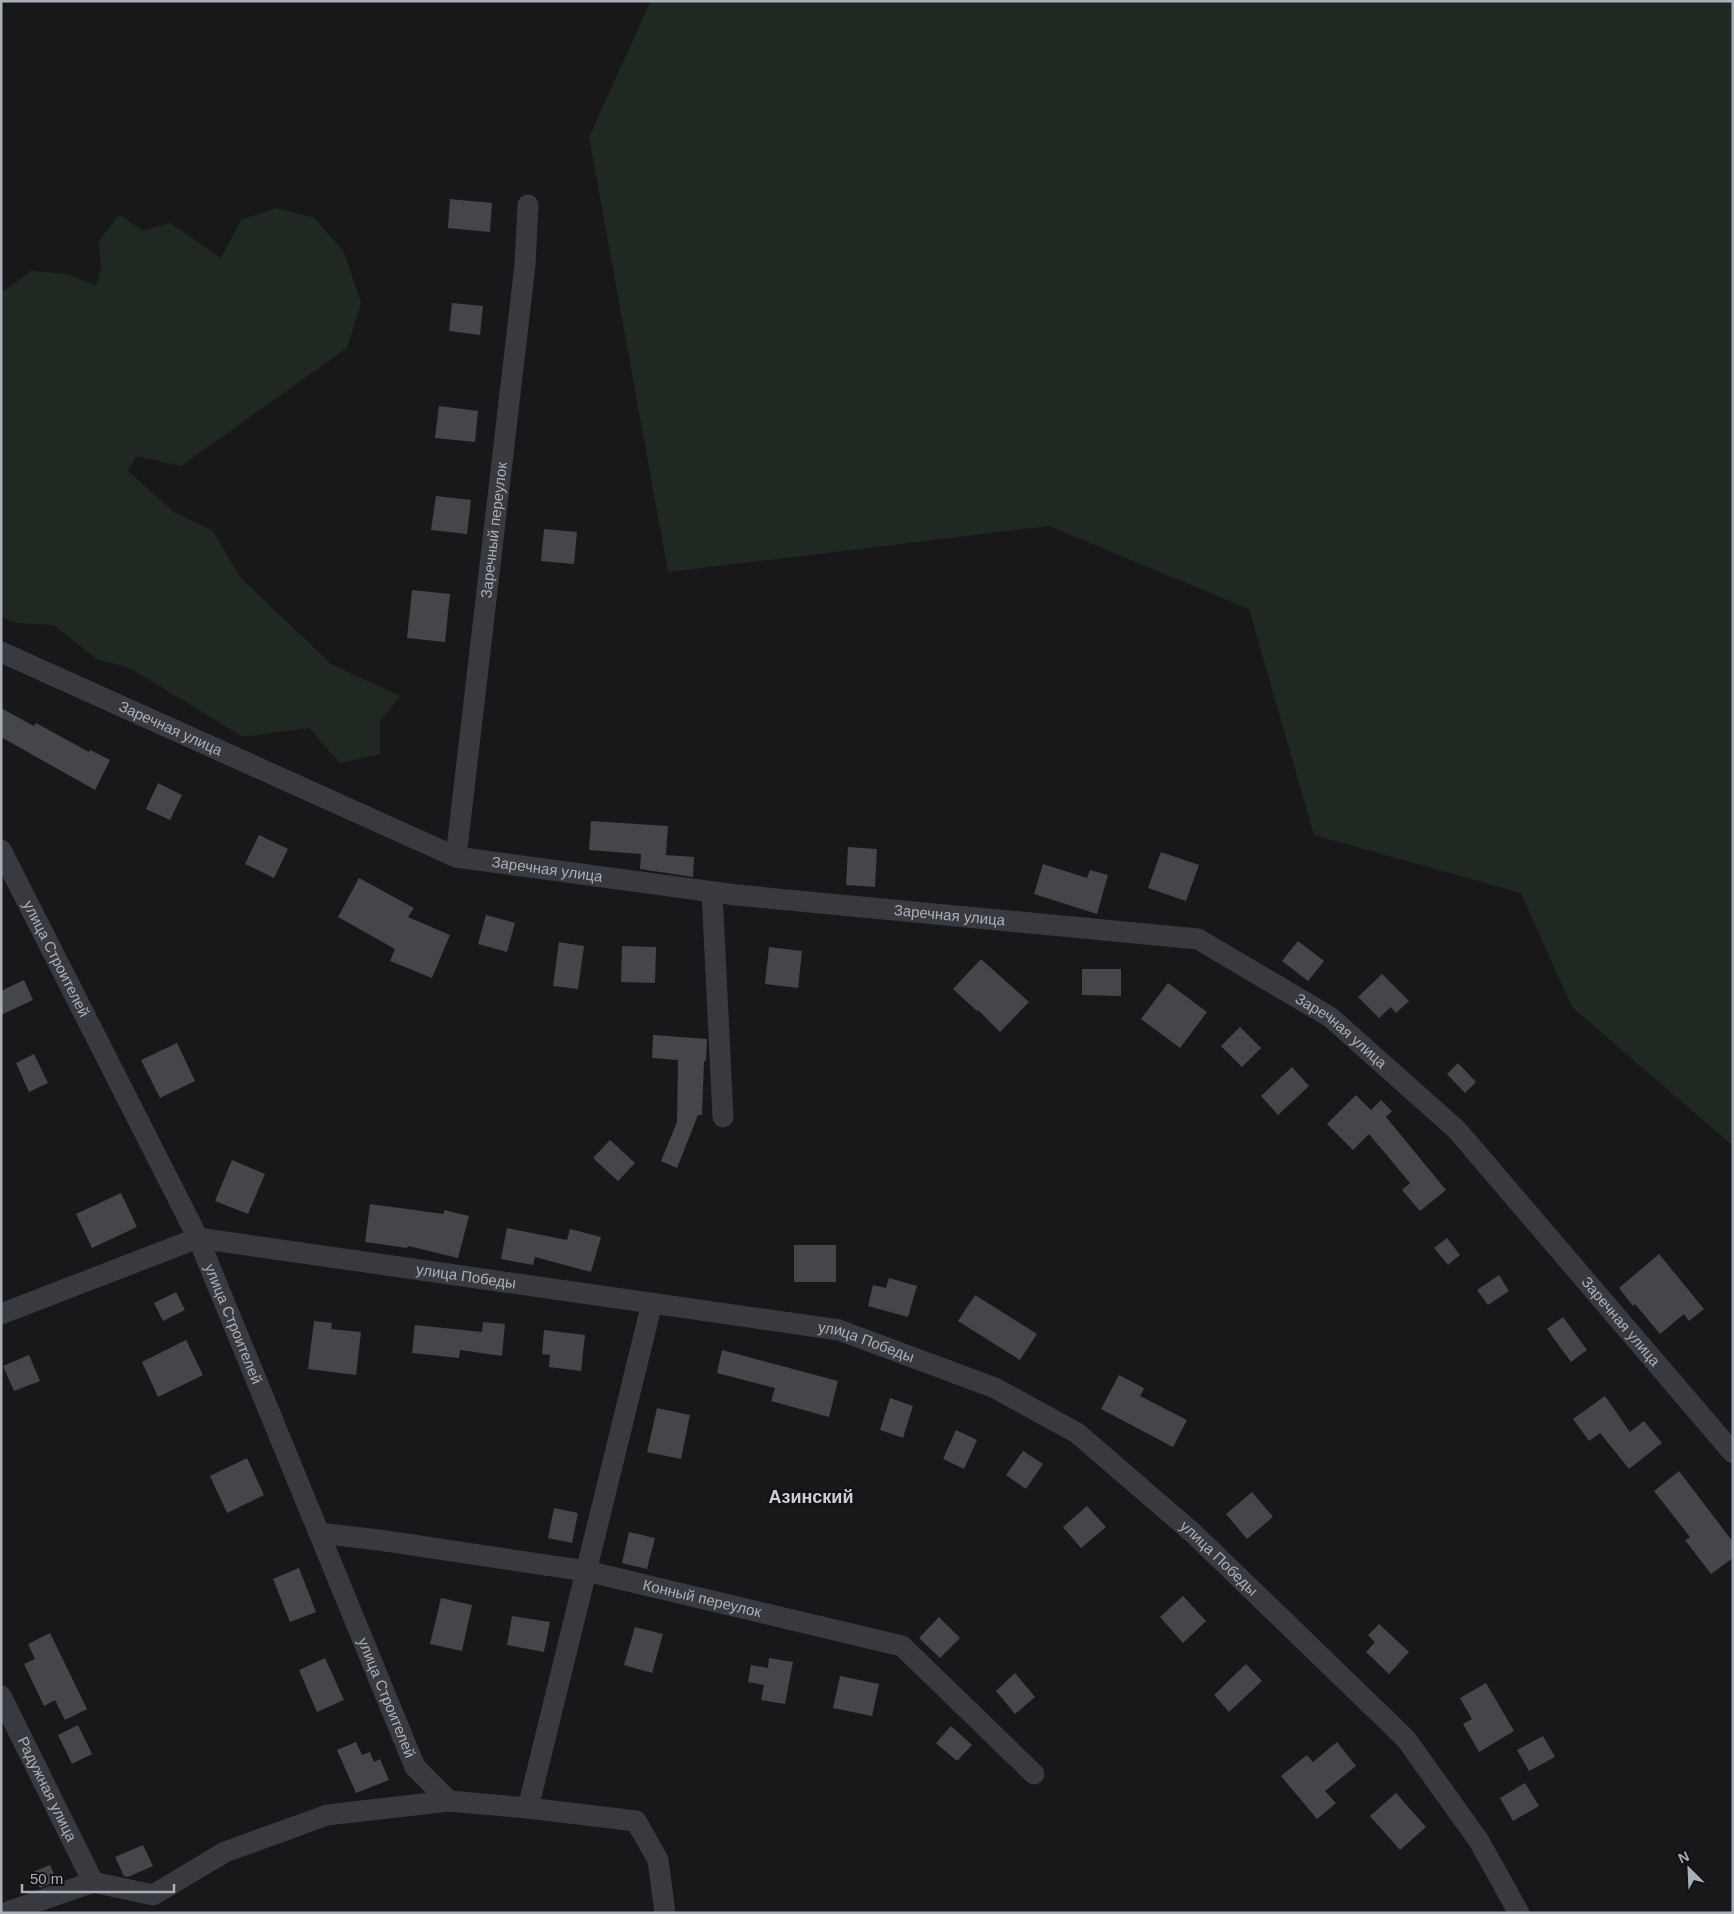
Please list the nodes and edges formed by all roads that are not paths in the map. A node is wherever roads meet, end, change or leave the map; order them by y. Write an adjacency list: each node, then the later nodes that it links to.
1 (528, 205): 4 (street, Заречный переулок)
2 (1, 652): 4 (street, Заречная улица)
3 (1, 850): 7 (street, улица Строителей)
4 (456, 857): 5 (street, Заречная улица)
5 (712, 892): 6 (street); 10 (street, Заречная улица)
6 (723, 1117)
7 (198, 1238): 8 (street, улица Победы); 9 (street, улица Победы); 11 (street, улица Строителей)
8 (652, 1303): 12 (street); 20 (street, улица Победы)
9 (1, 1314)
10 (1733, 1453)
11 (319, 1533): 12 (street, Конный переулок); 15 (street, улица Строителей)
12 (586, 1570): 14 (street, Конный переулок); 16 (street)
13 (1, 1696): 17 (street, Радужная улица)
14 (1034, 1774)
15 (449, 1801): 16 (street); 17 (street)
16 (528, 1808): 19 (street)
17 (93, 1882): 18 (street)
18 (4, 1913)
19 (665, 1913)
20 (1519, 1913)

